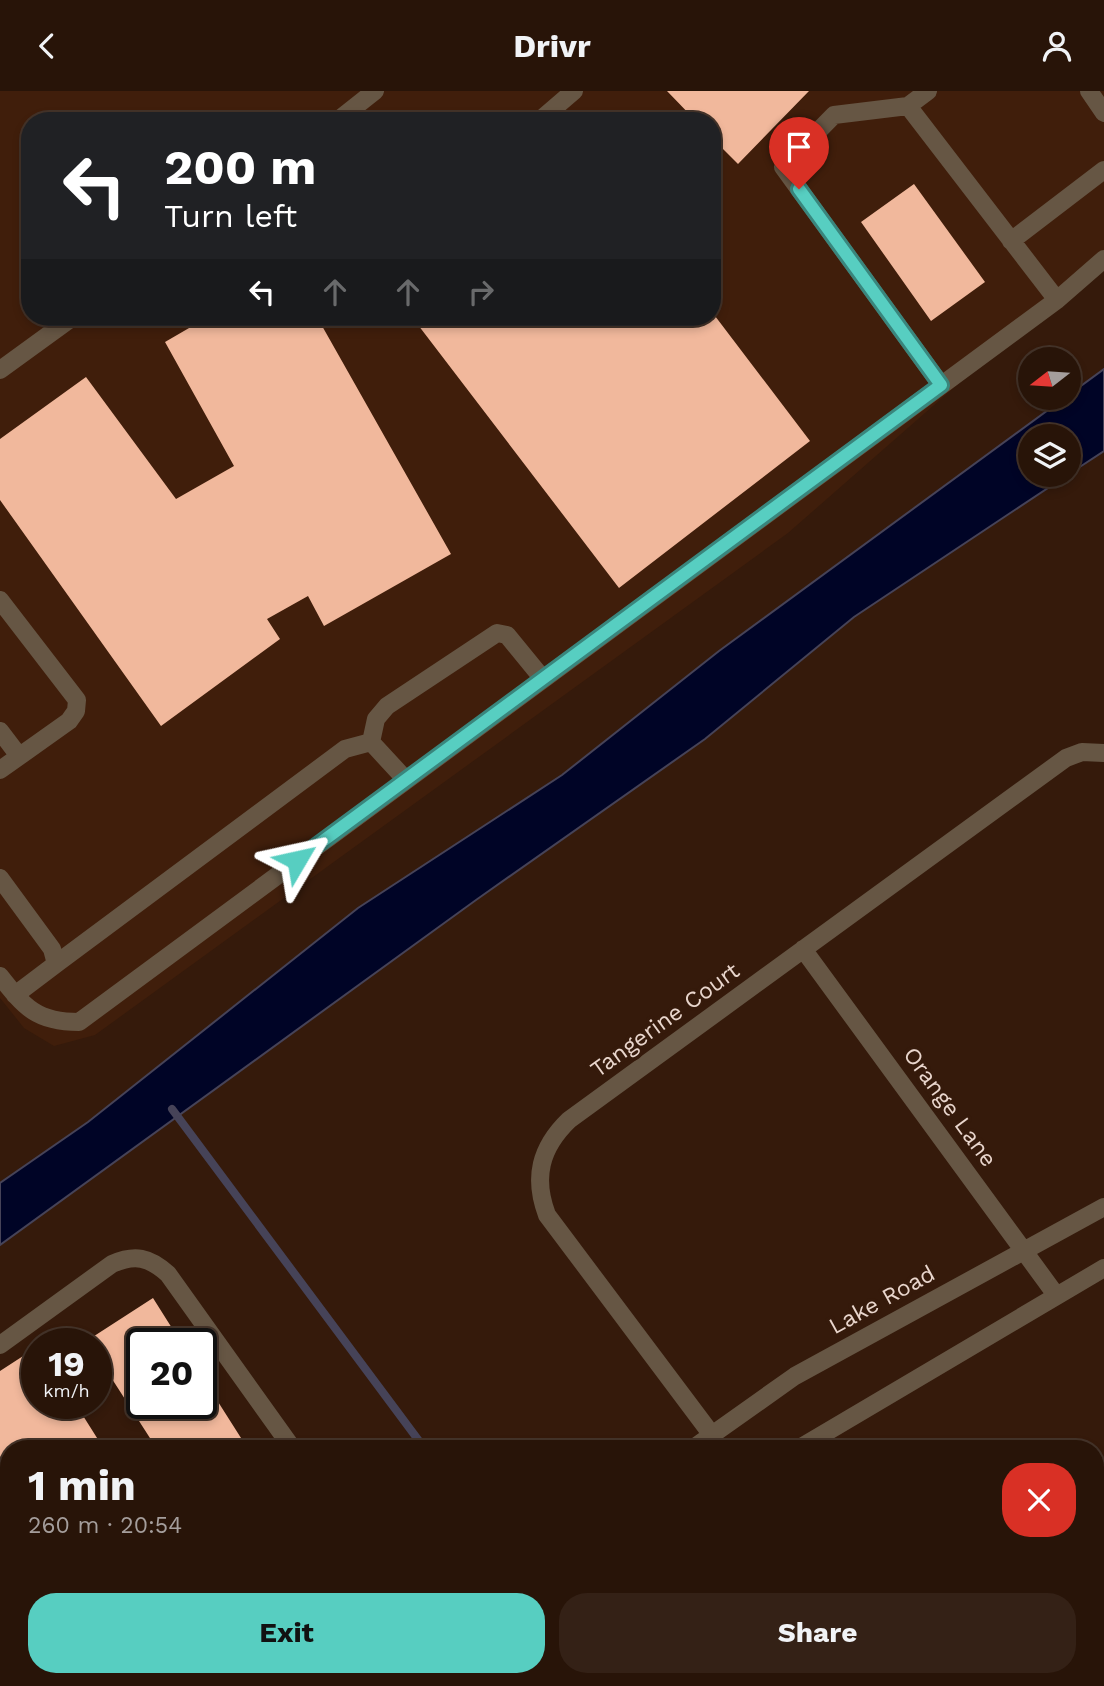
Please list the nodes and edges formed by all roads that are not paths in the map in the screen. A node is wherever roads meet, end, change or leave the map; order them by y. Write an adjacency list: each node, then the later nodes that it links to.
1 (375, 91): 5 (street)
2 (574, 91): 6 (street)
3 (928, 91): 4 (street)
4 (908, 106): 8 (street); 13 (street)
5 (348, 112)
6 (550, 112)
7 (1104, 170): 8 (street)
8 (1012, 241): 10 (street)
9 (1104, 259): 10 (street)
10 (1056, 300): 13 (street)
11 (61, 326): 12 (street)
12 (0, 370)
13 (941, 385): 15 (street)
14 (0, 600): 19 (street)
15 (542, 679): 17 (street); 21 (street)
16 (0, 731): 19 (street)
17 (371, 742): 21 (street); 24 (street)
18 (1104, 753): 23 (street, Tangerine Court)
19 (19, 756): 20 (street)
20 (0, 770)
21 (406, 780): 26 (street)
22 (0, 878): 24 (street)
23 (803, 949): 28 (street, Orange Lane); 32 (street, Tangerine Court)
24 (56, 964): 26 (street)
25 (0, 976): 26 (street)
26 (15, 995)
27 (1104, 1207): 28 (street, Lake Road)
28 (1024, 1250): 30 (street, Orange Lane); 32 (street, Lake Road)
29 (1104, 1268): 30 (street)
30 (1056, 1295): 35 (street)
31 (0, 1345): 33 (street)
32 (712, 1435): 34 (street, Lake Road)
33 (287, 1440)
34 (705, 1440)
35 (813, 1440)

